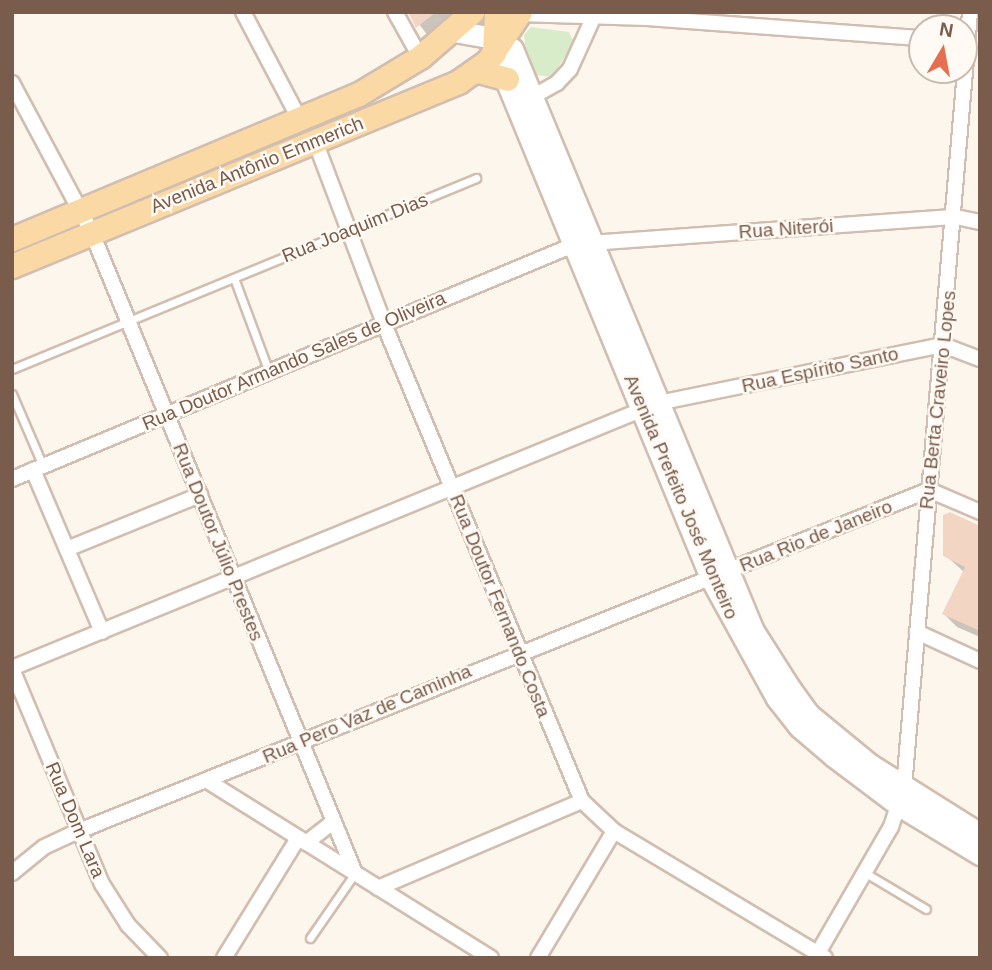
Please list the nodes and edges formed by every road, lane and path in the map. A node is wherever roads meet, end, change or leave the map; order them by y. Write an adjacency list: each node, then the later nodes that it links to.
1 (243, 12): 16 (street)
2 (395, 12): 10 (street)
3 (472, 12): 7 (main road, Avenida Antônio Emmerich)
4 (509, 13): 6 (street); 9 (main road)
5 (650, 15): 6 (street); 8 (street)
6 (594, 16): 15 (street)
7 (454, 31): 9 (main road); 10 (main road, Avenida Antônio Emmerich)
8 (908, 37)
9 (497, 44): 11 (main road, Avenida Antônio Emmerich); 12 (main road, Avenida Prefeito José Monteiro)
10 (420, 57): 16 (main road, Avenida Antônio Emmerich)
11 (478, 71): 12 (main road); 17 (main road, Avenida Antônio Emmerich)
12 (514, 74): 15 (main road, Avenida Prefeito José Monteiro); 25 (main road, Avenida Prefeito José Monteiro)
13 (12, 83): 19 (street, Rua Doutor Júlio Prestes)
14 (967, 84): 20 (street, Rua Berta Craveiro Lopes)
15 (532, 97): 25 (main road, Avenida Prefeito José Monteiro)
16 (300, 120): 19 (main road, Avenida Antônio Emmerich)
17 (315, 141): 22 (street, Rua Doutor Fernando Costa); 23 (main road, Avenida Antônio Emmerich)
18 (476, 178): 22 (lane, Rua Joaquim Dias)
19 (82, 210): 23 (street, Rua Doutor Júlio Prestes); 24 (main road, Avenida Antônio Emmerich)
20 (956, 217): 21 (street, Rua Niterói); 25 (street, Rua Niterói); 30 (street, Rua Berta Craveiro Lopes)
21 (980, 222)
22 (350, 230): 27 (lane, Rua Joaquim Dias); 29 (street, Rua Doutor Fernando Costa)
23 (92, 233): 26 (main road, Avenida Antônio Emmerich); 28 (street, Rua Doutor Júlio Prestes)
24 (12, 239)
25 (584, 243): 29 (street, Rua Doutor Armando Sales de Oliveira); 35 (main road, Avenida Prefeito José Monteiro)
26 (12, 266)
27 (234, 278): 28 (lane, Rua Joaquim Dias); 33 (lane)
28 (128, 321): 32 (lane, Rua Joaquim Dias); 36 (street, Rua Doutor Júlio Prestes)
29 (384, 324): 33 (street, Rua Doutor Armando Sales de Oliveira); 39 (street, Rua Doutor Fernando Costa)
30 (943, 345): 31 (street); 35 (street, Rua Espírito Santo); 40 (street, Rua Berta Craveiro Lopes)
31 (980, 359)
32 (12, 369)
33 (269, 372): 36 (street, Rua Doutor Armando Sales de Oliveira)
34 (12, 394): 37 (lane)
35 (651, 406): 39 (street, Rua Espírito Santo); 44 (main road, Avenida Prefeito José Monteiro)
36 (166, 414): 37 (street, Rua Doutor Armando Sales de Oliveira); 41 (street, Rua Doutor Júlio Prestes)
37 (38, 468): 38 (street, Rua Doutor Armando Sales de Oliveira); 43 (street)
38 (12, 479)
39 (451, 488): 45 (street, Rua Espírito Santo); 48 (street, Rua Doutor Fernando Costa)
40 (929, 489): 42 (street); 44 (street, Rua Rio de Janeiro); 47 (street, Rua Berta Craveiro Lopes)
41 (200, 495): 43 (street); 45 (street, Rua Doutor Júlio Prestes)
42 (980, 512)
43 (67, 549): 46 (street)
44 (721, 575): 48 (street, Rua Pero Vaz de Caminha); 53 (main road, Avenida Prefeito José Monteiro)
45 (234, 578): 46 (street, Rua Espírito Santo); 51 (street, Rua Doutor Júlio Prestes)
46 (102, 632): 50 (street, Rua Espírito Santo)
47 (917, 632): 49 (street); 53 (street, Rua Berta Craveiro Lopes)
48 (517, 652): 51 (street, Rua Pero Vaz de Caminha); 54 (street, Rua Doutor Fernando Costa)
49 (980, 661)
50 (12, 669): 56 (street, Rua Dom Lara)
51 (299, 743): 52 (street, Rua Pero Vaz de Caminha); 55 (street, Rua Doutor Júlio Prestes)
52 (206, 780): 56 (street, Rua Pero Vaz de Caminha); 59 (street)
53 (901, 796): 58 (main road, Avenida Prefeito José Monteiro); 60 (main road, Avenida Prefeito José Monteiro); 61 (street)
54 (582, 802): 57 (street, Rua Doutor Fernando Costa); 64 (street)
55 (333, 822): 59 (street); 63 (street, Rua Doutor Júlio Prestes)
56 (79, 831): 62 (street, Rua Pero Vaz de Caminha); 68 (street, Rua Dom Lara)
57 (614, 831): 67 (street, Rua Doutor Fernando Costa); 71 (street)
58 (980, 834)
59 (302, 841): 63 (street); 69 (street)
60 (980, 855)
61 (864, 872): 65 (lane); 67 (street)
62 (12, 873)
63 (355, 873): 64 (street); 66 (lane)
64 (378, 888): 70 (street)
65 (926, 909)
66 (310, 938)
67 (819, 956)
68 (160, 958)
69 (224, 958)
70 (491, 958)
71 (538, 958)

